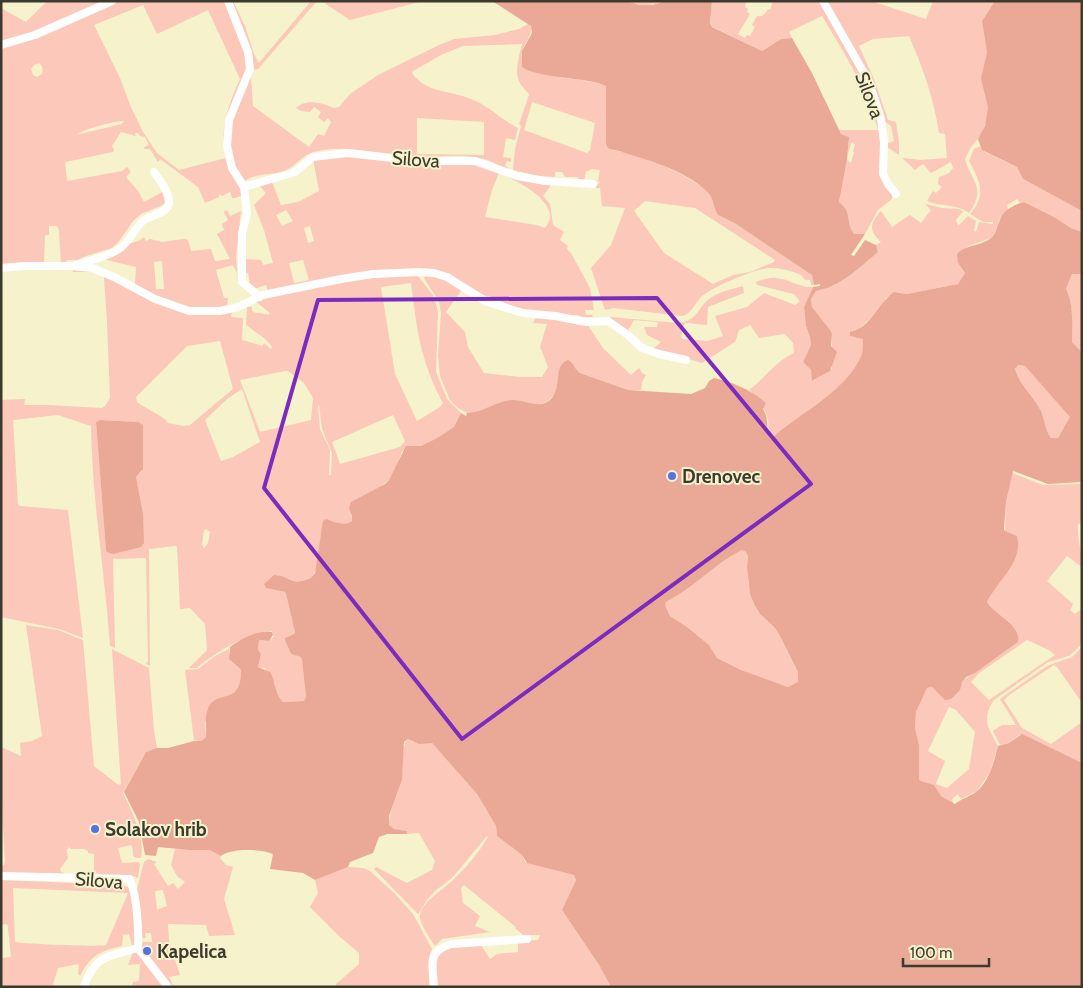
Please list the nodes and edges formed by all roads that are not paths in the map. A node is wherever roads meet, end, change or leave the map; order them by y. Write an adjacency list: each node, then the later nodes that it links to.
1 (112, 1): 4 (street)
2 (228, 1): 7 (street)
3 (823, 1): 8 (street, Silova)
4 (1, 45)
5 (154, 172): 9 (street)
6 (593, 184): 7 (street, Silova)
7 (244, 187): 11 (street)
8 (896, 194)
9 (71, 266): 10 (street); 11 (street)
10 (1, 268)
11 (260, 297): 12 (street)
12 (686, 360)
13 (1, 876): 15 (street, Silova)
14 (527, 939): 18 (street)
15 (138, 948): 16 (street); 17 (street)
16 (84, 987)
17 (168, 987)
18 (434, 987)

